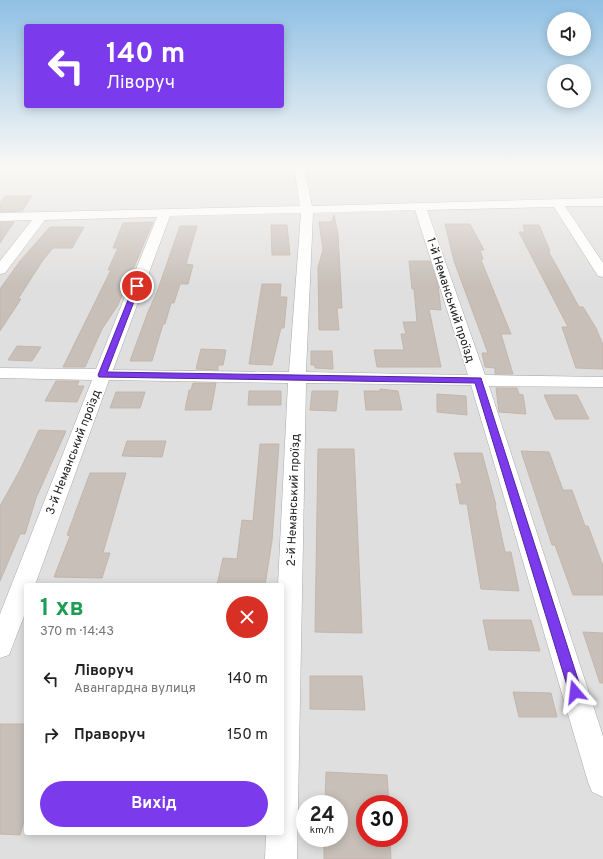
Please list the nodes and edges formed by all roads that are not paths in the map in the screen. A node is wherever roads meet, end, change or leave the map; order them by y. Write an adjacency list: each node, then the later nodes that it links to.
1 (451, 206): 3 (street)
2 (559, 206): 9 (street)
3 (420, 207): 4 (street); 13 (street, 1-й Неманський проїзд)
4 (307, 209): 5 (street); 12 (street, 2-й Неманський проїзд)
5 (165, 213): 6 (street); 11 (street, 3-й Неманський проїзд)
6 (41, 216): 7 (street); 8 (street)
7 (0, 217)
8 (0, 270)
9 (603, 273)
10 (0, 373): 11 (street)
11 (102, 375): 12 (street); 15 (street, 3-й Неманський проїзд)
12 (297, 377): 13 (street); 16 (street, 2-й Неманський проїзд)
13 (478, 380): 14 (street); 17 (street, 1-й Неманський проїзд)
14 (603, 382)
15 (0, 647)
16 (284, 769)
17 (603, 782)
18 (282, 835): 19 (street, 2-й Неманський проїзд)
19 (281, 859)

